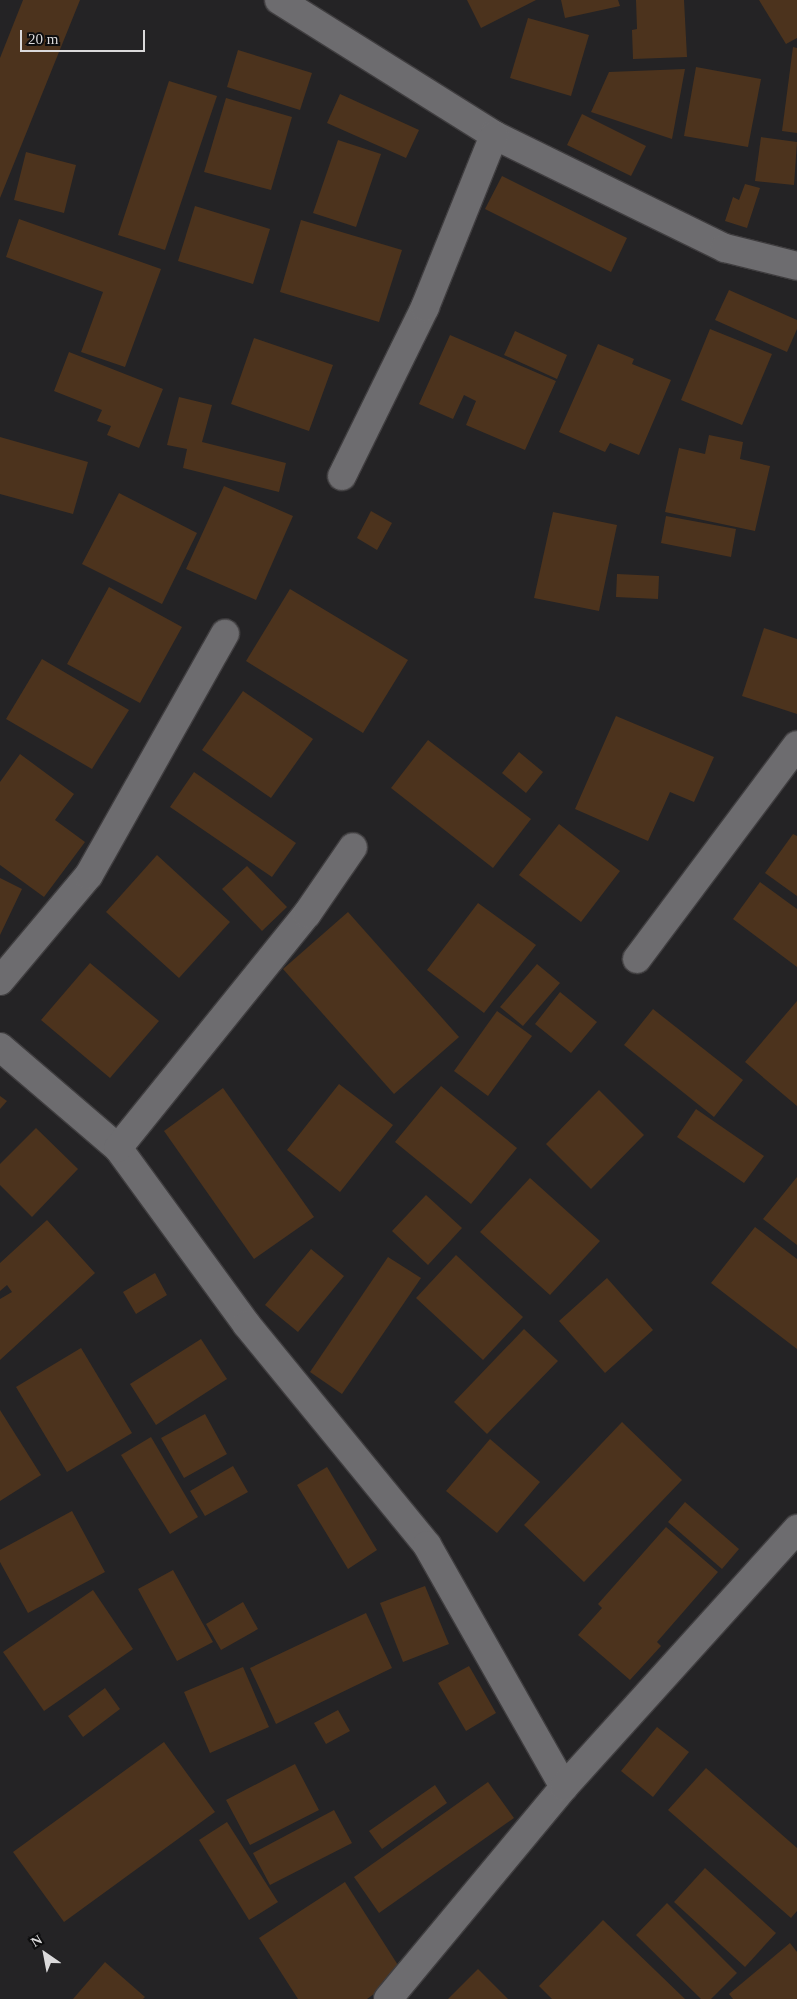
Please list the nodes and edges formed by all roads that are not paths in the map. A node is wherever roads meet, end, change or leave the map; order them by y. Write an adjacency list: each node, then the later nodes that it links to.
1 (280, 0): 2 (street)
2 (494, 135): 3 (street); 4 (street)
3 (797, 266)
4 (342, 476)
5 (225, 634): 9 (street)
6 (797, 745): 8 (street)
7 (353, 847): 11 (street)
8 (637, 959)
9 (0, 981)
10 (0, 1047): 11 (street)
11 (118, 1148): 13 (street)
12 (797, 1529): 13 (street)
13 (564, 1787): 14 (street)
14 (388, 1999)

